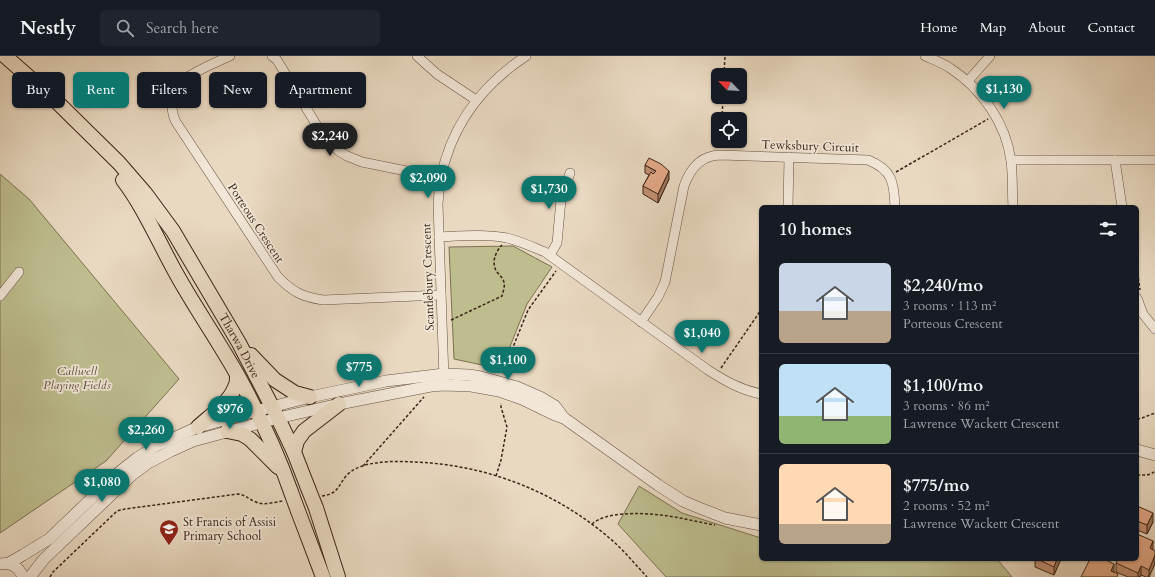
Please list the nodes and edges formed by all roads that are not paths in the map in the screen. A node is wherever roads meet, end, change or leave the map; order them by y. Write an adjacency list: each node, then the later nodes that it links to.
1 (5, 56): 10 (main road, Tharwa Drive)
2 (230, 56): 24 (street, Porteous Crescent)
3 (272, 56): 16 (street)
4 (417, 56): 9 (street)
5 (526, 56): 9 (street, Scantlebury Crescent)
6 (925, 56): 8 (street)
7 (990, 56): 8 (street)
8 (968, 81): 12 (street)
9 (476, 100): 16 (street, Scantlebury Crescent)
10 (95, 140): 29 (main road, Tharwa Drive); 30 (main road, Tharwa Drive)
11 (789, 157): 17 (street); 18 (street, Tewksbury Circuit); 27 (street, Tewksbury Circuit)
12 (1011, 160): 13 (street); 19 (street)
13 (1115, 160): 14 (street); 20 (street)
14 (1155, 160)
15 (570, 173): 22 (street)
16 (441, 178): 21 (street, Scantlebury Crescent)
17 (788, 205)
18 (895, 205)
19 (1013, 205)
20 (1122, 205)
21 (439, 237): 22 (street); 24 (street, Scantlebury Crescent)
22 (550, 255): 27 (street)
23 (19, 272): 25 (street)
24 (441, 295): 31 (street, Scantlebury Crescent)
25 (0, 296)
26 (1139, 303): 28 (street)
27 (641, 322): 32 (street)
28 (1155, 329)
29 (239, 343): 33 (main road); 35 (main road, Tharwa Drive)
30 (237, 375): 36 (main road, Tharwa Drive); 38 (main road)
31 (444, 380): 33 (street); 34 (street); 37 (street); 37 (street)
32 (759, 393)
33 (310, 397): 35 (street)
34 (339, 404): 35 (street); 41 (main road)
35 (275, 412): 36 (street); 41 (main road, Tharwa Drive)
36 (259, 416): 38 (street); 39 (street); 43 (main road, Tharwa Drive)
37 (564, 418): 44 (street)
38 (198, 426): 45 (street)
39 (227, 431): 43 (main road); 47 (street)
40 (1139, 451): 42 (street)
41 (294, 452): 49 (main road, Tharwa Drive, bridge)
42 (1155, 455)
43 (284, 473): 48 (main road, Tharwa Drive, bridge)
44 (759, 525)
45 (3, 563): 46 (street)
46 (23, 577)
47 (30, 577)
48 (323, 577)
49 (338, 577)

